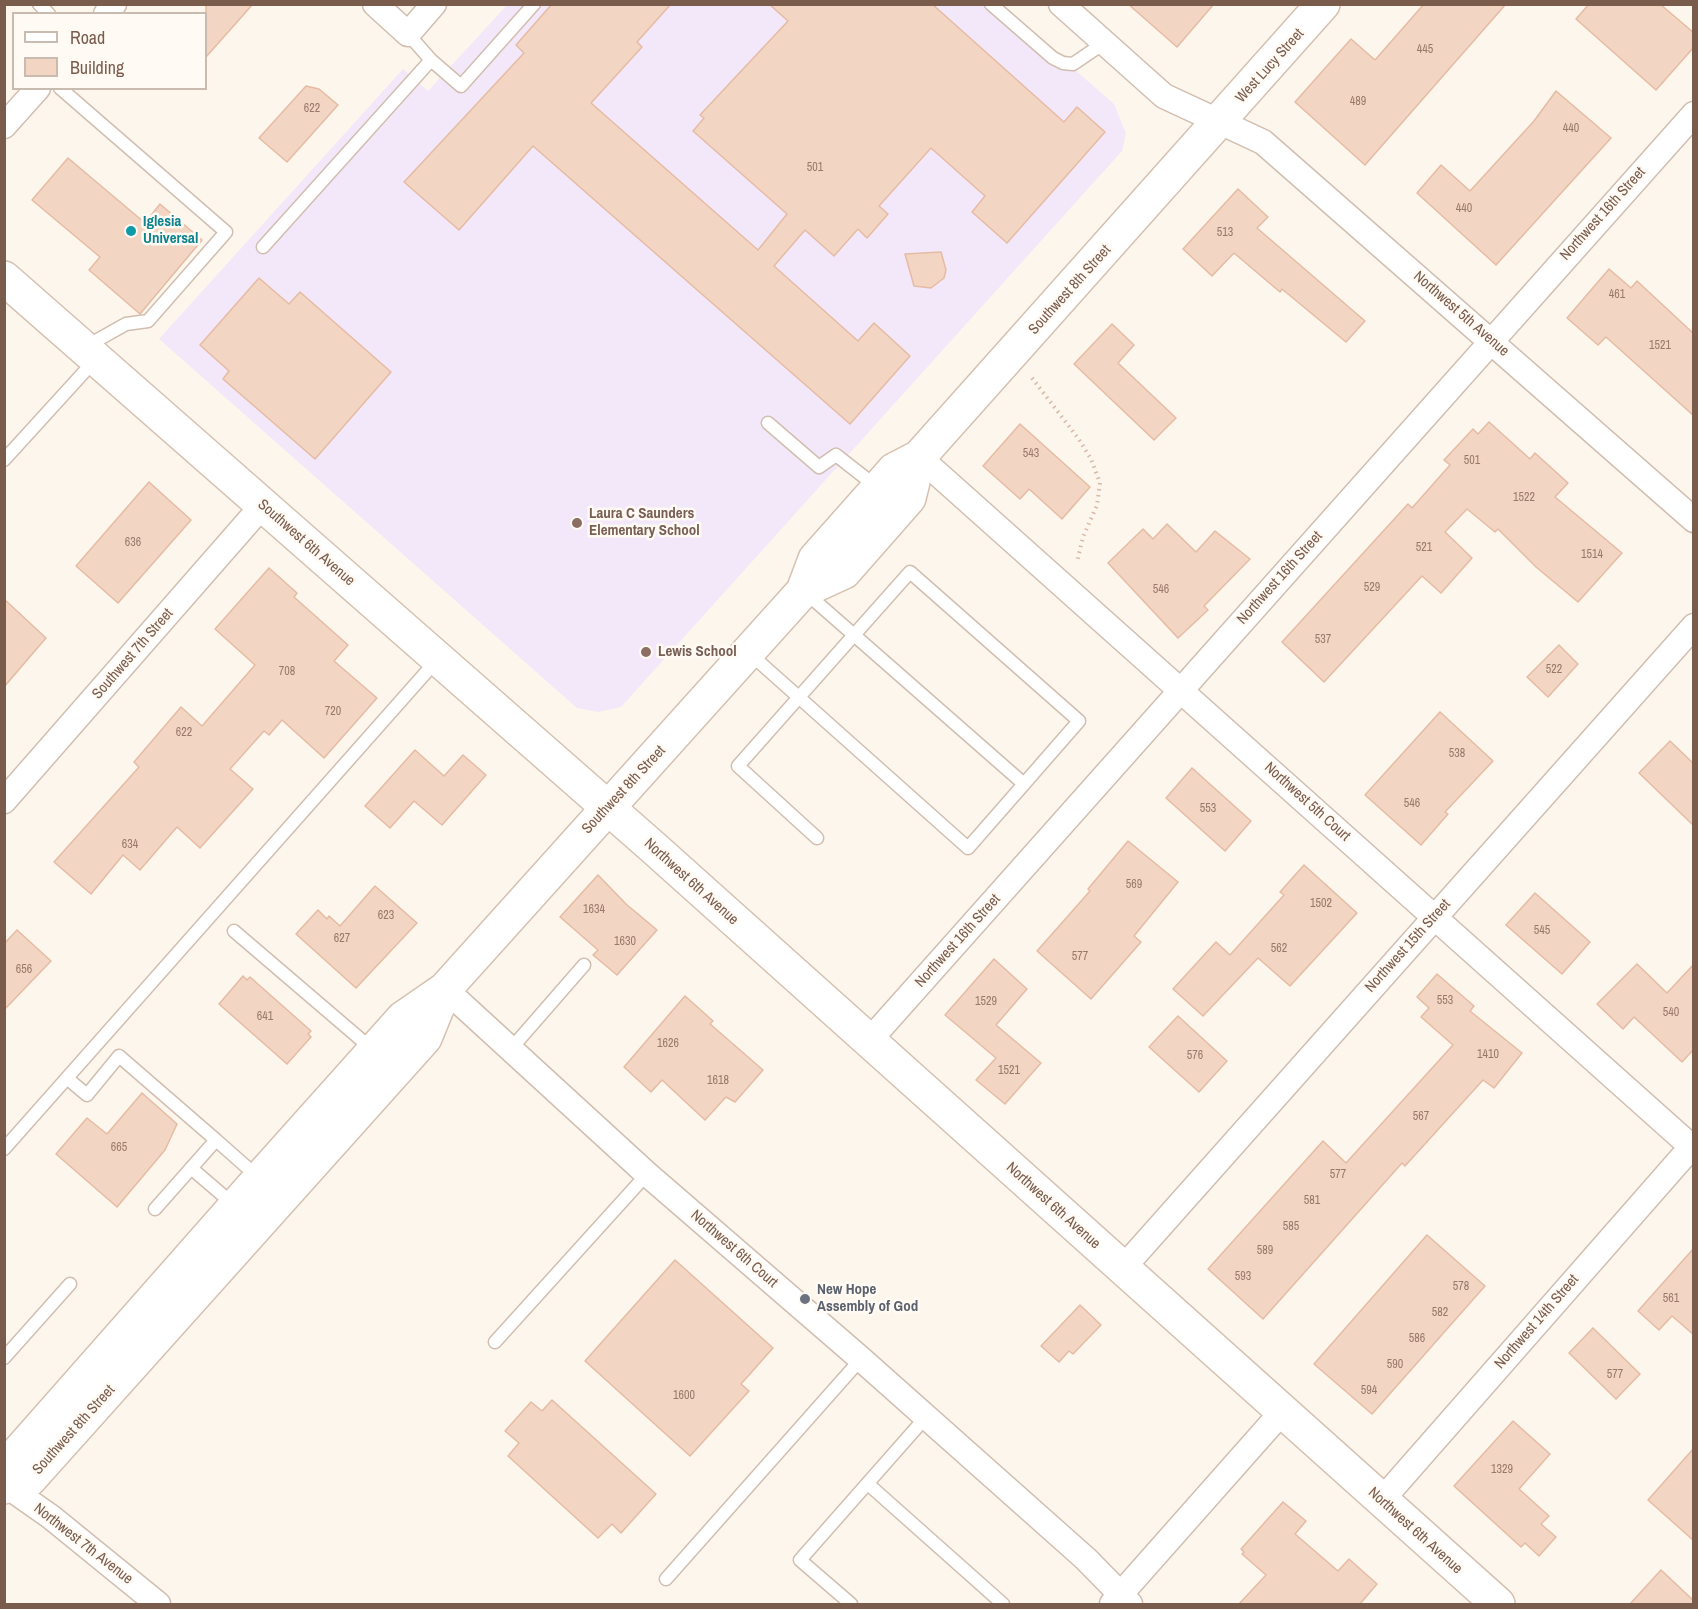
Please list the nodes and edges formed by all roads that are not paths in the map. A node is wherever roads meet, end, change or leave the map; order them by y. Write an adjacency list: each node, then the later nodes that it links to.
1 (375, 4): 7 (street)
2 (434, 4): 7 (street)
3 (534, 4): 9 (lane)
4 (991, 4): 8 (lane)
5 (1061, 4): 8 (street, Northwest 5th Avenue)
6 (1322, 6): 13 (street, West Lucy Street)
7 (408, 34): 9 (lane)
8 (1104, 43): 13 (street, Northwest 5th Avenue)
9 (431, 60): 15 (lane)
10 (36, 90): 14 (street)
11 (62, 90): 18 (lane)
12 (1694, 114): 17 (street, Northwest 16th Street)
13 (1220, 122): 17 (street, Northwest 5th Avenue); 20 (street, Southwest 8th Street)
14 (4, 126)
15 (263, 247)
16 (4, 278): 18 (street, Southwest 6th Avenue)
17 (1491, 340): 24 (street, Northwest 5th Avenue); 30 (street, Northwest 16th Street)
18 (90, 353): 21 (lane); 23 (street, Southwest 6th Avenue)
19 (768, 423): 22 (lane)
20 (919, 457): 22 (street, Southwest 8th Street); 25 (street, Southwest 8th Street); 30 (street, Northwest 5th Court)
21 (4, 460)
22 (878, 488): 25 (street, Southwest 8th Street)
23 (262, 506): 29 (street, Southwest 6th Avenue); 33 (street, Southwest 7th Street)
24 (1694, 520)
25 (803, 591): 27 (lane); 28 (street, Southwest 8th Street)
26 (1694, 626): 36 (street, Northwest 15th Street)
27 (854, 635): 31 (lane); 32 (lane); 32 (lane)
28 (748, 652): 31 (lane); 34 (street, Southwest 8th Street)
29 (439, 658): 34 (street, Southwest 6th Avenue); 43 (lane)
30 (1181, 690): 36 (street, Northwest 5th Court); 40 (street, Northwest 16th Street)
31 (798, 698): 32 (lane); 35 (lane)
32 (1024, 784)
33 (4, 801)
34 (608, 808): 39 (street, Southwest 8th Street); 40 (street, Northwest 6th Avenue)
35 (817, 838)
36 (1434, 916): 45 (street, Northwest 5th Court); 52 (street, Northwest 15th Street)
37 (234, 931): 41 (lane)
38 (584, 965): 42 (lane)
39 (445, 989): 41 (street, Southwest 8th Street); 42 (street, Northwest 6th Court); 60 (street, Southwest 8th Street)
40 (868, 1042): 52 (street, Northwest 6th Avenue)
41 (375, 1050): 49 (street, Southwest 8th Street)
42 (510, 1050): 48 (street, Northwest 6th Court)
43 (68, 1079): 44 (lane); 46 (lane)
44 (216, 1140): 47 (lane); 49 (lane)
45 (1693, 1146): 61 (street, Northwest 14th Street)
46 (4, 1149)
47 (191, 1168): 50 (lane); 51 (lane)
48 (647, 1174): 54 (lane); 56 (street, Northwest 6th Court)
49 (260, 1178): 50 (street, Southwest 8th Street)
50 (235, 1206): 60 (street, Southwest 8th Street)
51 (155, 1209)
52 (1123, 1268): 57 (street, Northwest 6th Avenue)
53 (70, 1284): 55 (lane)
54 (495, 1342)
55 (4, 1358)
56 (861, 1359): 58 (street, Northwest 6th Court); 62 (lane)
57 (1281, 1413): 61 (street, Northwest 6th Avenue); 63 (street)
58 (926, 1417): 59 (lane); 63 (street, Northwest 6th Court)
59 (868, 1484): 66 (lane); 67 (lane)
60 (5, 1486): 65 (street, Northwest 7th Avenue)
61 (1381, 1500): 64 (street, Northwest 6th Avenue)
62 (666, 1579)
63 (1121, 1601)
64 (1485, 1601)
65 (158, 1605)
66 (851, 1605)
67 (1003, 1605)

